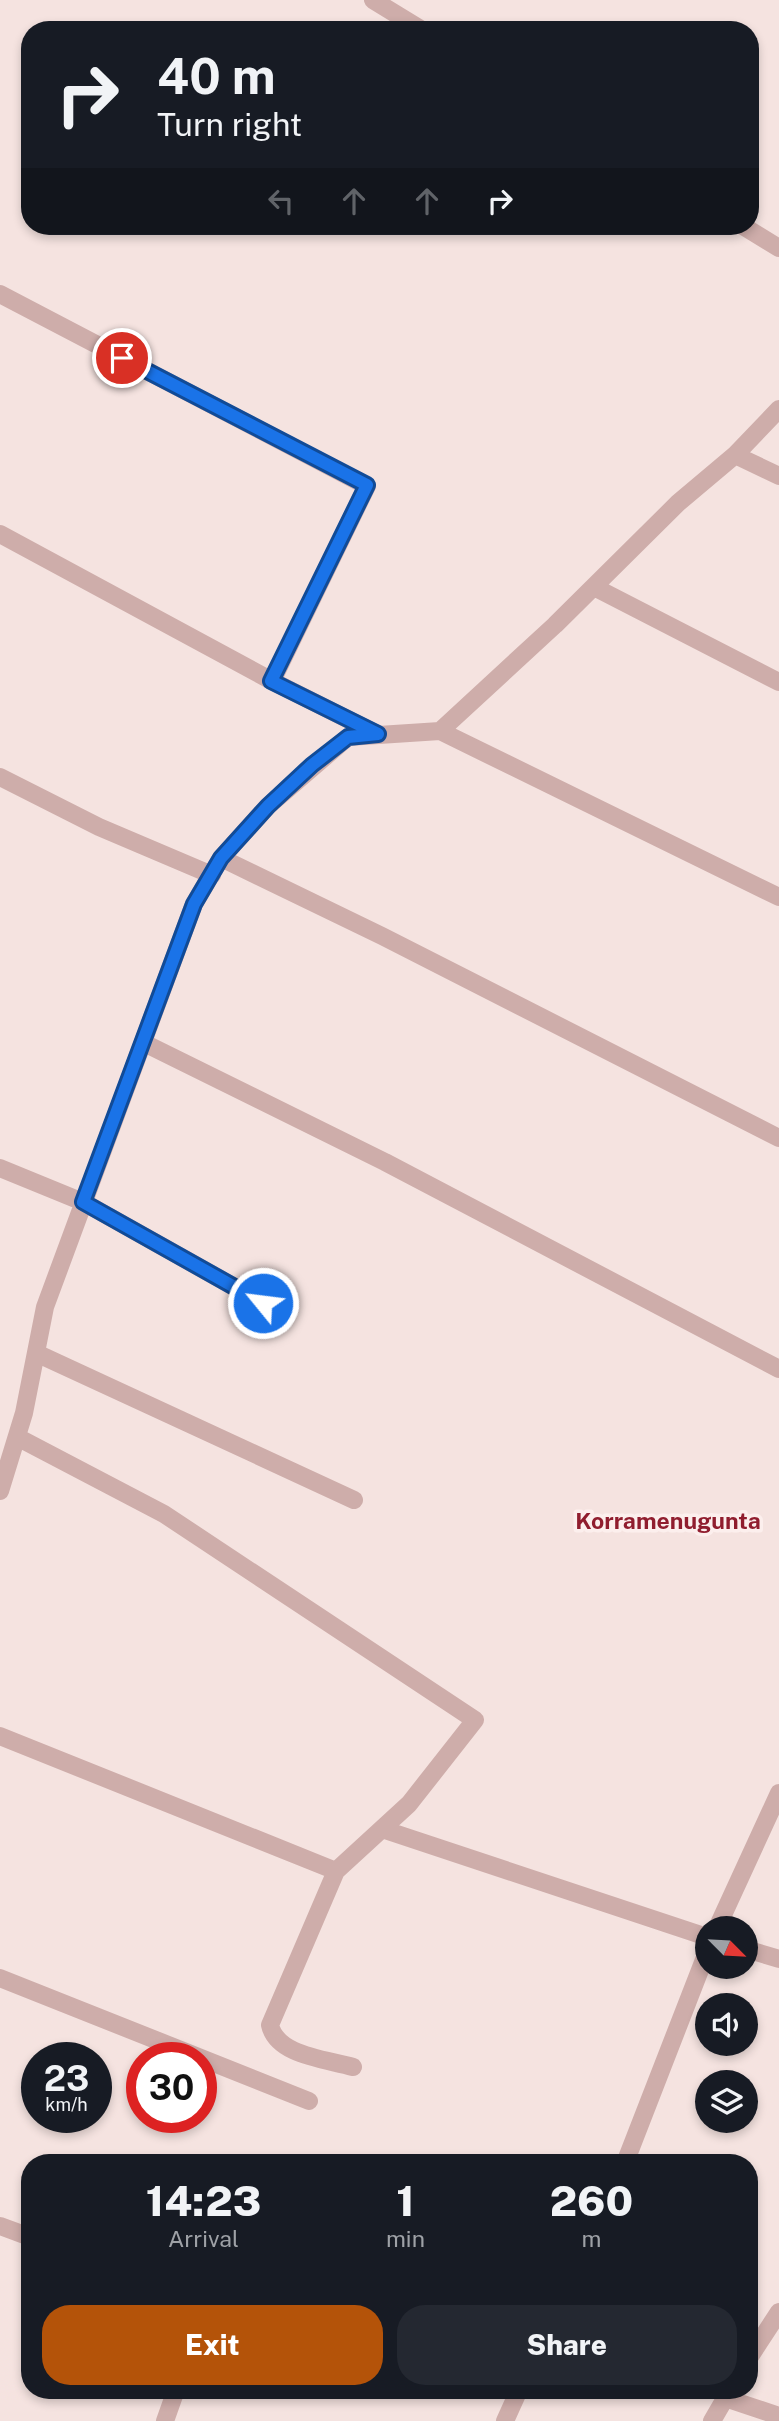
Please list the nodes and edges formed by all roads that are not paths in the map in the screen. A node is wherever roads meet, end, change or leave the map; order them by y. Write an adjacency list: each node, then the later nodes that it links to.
1 (373, 0): 2 (street)
2 (407, 21)
3 (758, 235): 4 (street)
4 (779, 248)
5 (0, 294): 11 (street)
6 (779, 409): 7 (street)
7 (735, 455): 8 (street); 10 (street)
8 (779, 476)
9 (0, 534): 11 (street)
10 (594, 587): 12 (street); 13 (street)
11 (271, 681): 14 (street)
12 (779, 682)
13 (440, 731): 14 (street); 18 (street)
14 (378, 734): 16 (street)
15 (1, 781): 17 (street)
16 (221, 858): 17 (street); 20 (street)
17 (212, 875): 19 (street)
18 (779, 897)
19 (144, 1043): 22 (street); 25 (street)
20 (779, 1138)
21 (0, 1168): 22 (street)
22 (83, 1202): 23 (street); 24 (street)
23 (263, 1303)
24 (36, 1353): 26 (street); 28 (street)
25 (779, 1368)
26 (17, 1437): 27 (street); 31 (street)
27 (0, 1491)
28 (354, 1500)
29 (0, 1736): 32 (street)
30 (779, 1793): 33 (street)
31 (382, 1829): 32 (street); 34 (street)
32 (337, 1871): 39 (street)
33 (723, 1916)
34 (695, 1933)
35 (758, 1953): 36 (street)
36 (779, 1959)
37 (0, 1978): 40 (street)
38 (697, 1979): 41 (street)
39 (353, 2067)
40 (309, 2101)
41 (628, 2154)
42 (0, 2227): 43 (street)
43 (21, 2233)
44 (779, 2312): 45 (street)
45 (758, 2344)
46 (173, 2399): 51 (street)
47 (515, 2399): 52 (street)
48 (724, 2399): 53 (street)
49 (739, 2399): 50 (street)
50 (779, 2416)
51 (165, 2421)
52 (505, 2421)
53 (712, 2421)

